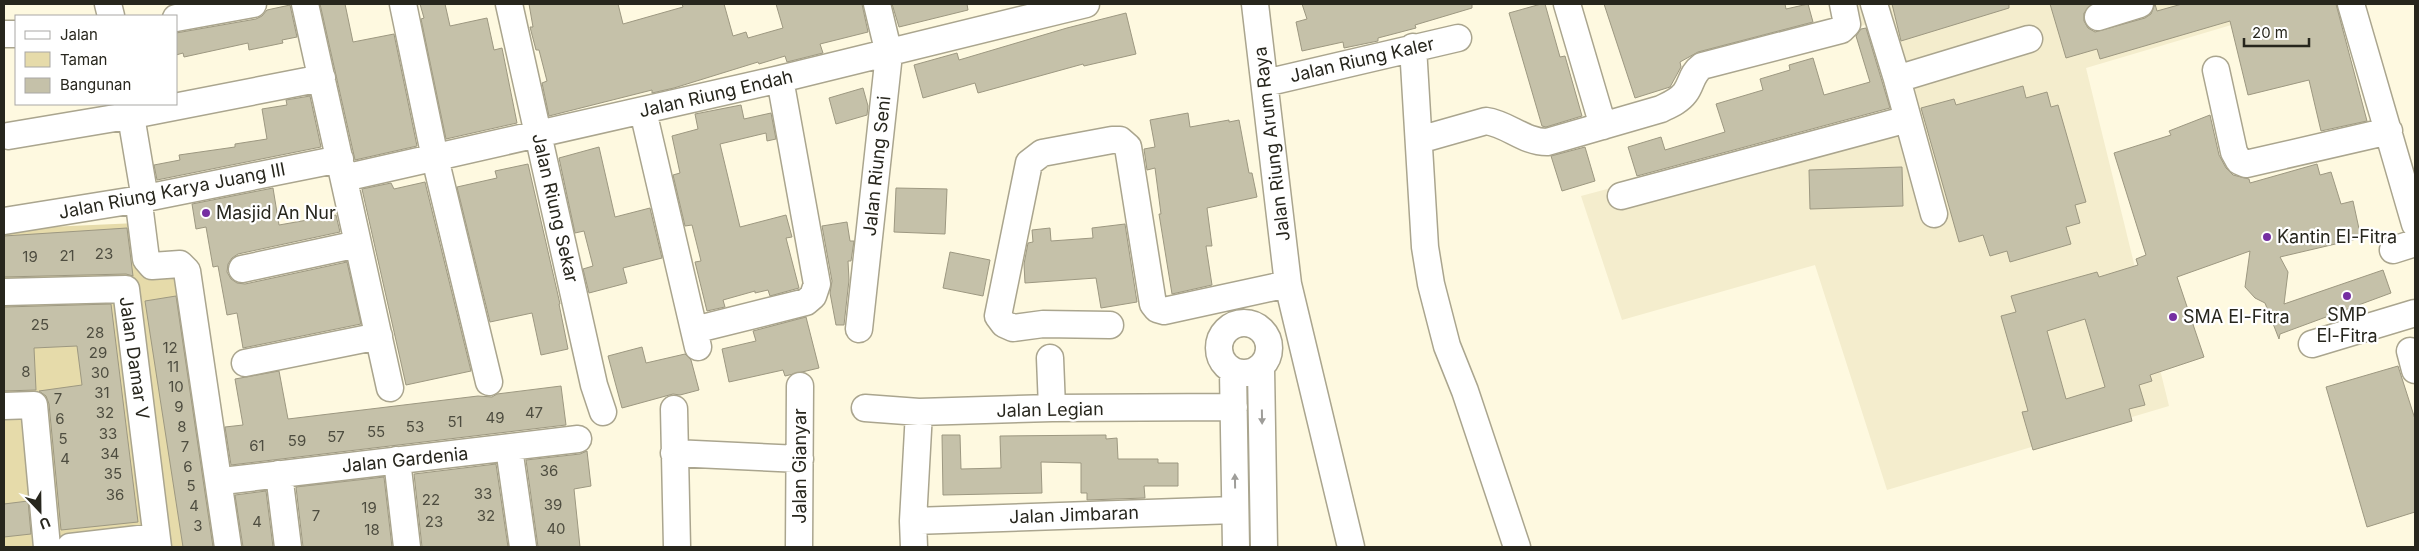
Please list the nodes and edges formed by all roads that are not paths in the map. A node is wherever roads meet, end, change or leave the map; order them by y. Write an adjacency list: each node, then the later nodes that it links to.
1 (253, 4): 15 (street)
2 (306, 4): 21 (street)
3 (403, 4): 35 (street)
4 (509, 4): 32 (street, Jalan Riung Sekar)
5 (878, 4): 19 (street, Jalan Riung Seni)
6 (1086, 4): 13 (street, Jalan Riung Endah)
7 (1256, 4): 24 (street, Jalan Riung Arum Raya)
8 (1567, 4): 30 (street)
9 (1842, 4): 30 (street)
10 (1874, 4): 22 (street)
11 (2140, 4): 14 (street)
12 (2351, 4): 31 (street)
13 (1006, 14): 19 (street, Jalan Riung Endah)
14 (2098, 17)
15 (178, 18)
16 (1458, 38): 18 (street, Jalan Riung Kaler)
17 (2029, 39): 22 (street)
18 (1413, 47): 24 (street, Jalan Riung Kaler); 34 (street)
19 (890, 54): 23 (street, Jalan Riung Endah); 50 (street, Jalan Riung Seni)
20 (2216, 70): 31 (street)
21 (322, 78): 25 (street); 36 (street)
22 (1898, 79): 29 (street)
23 (780, 80): 28 (street, Jalan Riung Endah); 28 (street)
24 (1265, 83): 45 (street, Jalan Riung Arum Raya)
25 (178, 102)
26 (157, 105): 27 (street)
27 (133, 109): 33 (street); 38 (street)
28 (643, 111): 32 (street, Jalan Riung Endah)
29 (1908, 119): 37 (street); 39 (street)
30 (1604, 126): 34 (street)
31 (2389, 131): 41 (street)
32 (538, 135): 35 (street, Jalan Riung Endah); 66 (street, Jalan Riung Sekar)
33 (8, 136)
34 (1419, 140): 90 (street)
35 (435, 158): 36 (street, Jalan Riung Endah); 58 (street)
36 (342, 168): 38 (street, Jalan Riung Karya Juang III); 42 (street)
37 (1621, 196)
38 (141, 199): 40 (street, Jalan Riung Karya Juang III); 81 (street)
39 (1934, 214)
40 (4, 221)
41 (2415, 224)
42 (358, 244): 43 (street); 51 (street)
43 (242, 269)
44 (4, 292): 78 (street, Jalan Damar V)
45 (1290, 293): 46 (street); 52 (street); 77 (street, Jalan Riung Arum Raya)
46 (1220, 299): 48 (street); 49 (street)
47 (2415, 313): 53 (street)
48 (1233, 325): 52 (street); 57 (street)
49 (1110, 326)
50 (859, 329)
51 (379, 336): 55 (street); 60 (street)
52 (1269, 341): 56 (street)
53 (2312, 344)
54 (1050, 358): 64 (street)
55 (245, 363)
56 (1261, 368): 57 (street); 89 (street, one-way to 89)
57 (1233, 372): 62 (street)
58 (489, 382)
59 (800, 386): 71 (street, Jalan Gianyar)
60 (390, 388)
61 (4, 406): 79 (street)
62 (1234, 407): 64 (street, Jalan Legian); 75 (street, one-way to 62)
63 (865, 408): 67 (street, Jalan Legian)
64 (1052, 408): 67 (street, Jalan Legian)
65 (674, 409): 70 (street)
66 (603, 412)
67 (919, 412): 76 (street)
68 (578, 439): 69 (street, Jalan Gardenia)
69 (509, 448): 72 (street, Jalan Gardenia); 84 (street)
70 (674, 453): 71 (street); 85 (street)
71 (800, 459): 86 (street, Jalan Gianyar)
72 (397, 460): 73 (street, Jalan Gardenia); 83 (street)
73 (279, 474): 74 (street, Jalan Gardenia); 82 (street)
74 (231, 480)
75 (1235, 510): 76 (street, Jalan Jimbaran); 88 (street)
76 (913, 521): 87 (street)
77 (1349, 537)
78 (157, 542): 80 (street)
79 (47, 547)
80 (70, 547)
81 (228, 547)
82 (288, 547)
83 (407, 547)
84 (523, 547)
85 (677, 547)
86 (799, 547)
87 (914, 547)
88 (1236, 547)
89 (1264, 547)
90 (1517, 547)

